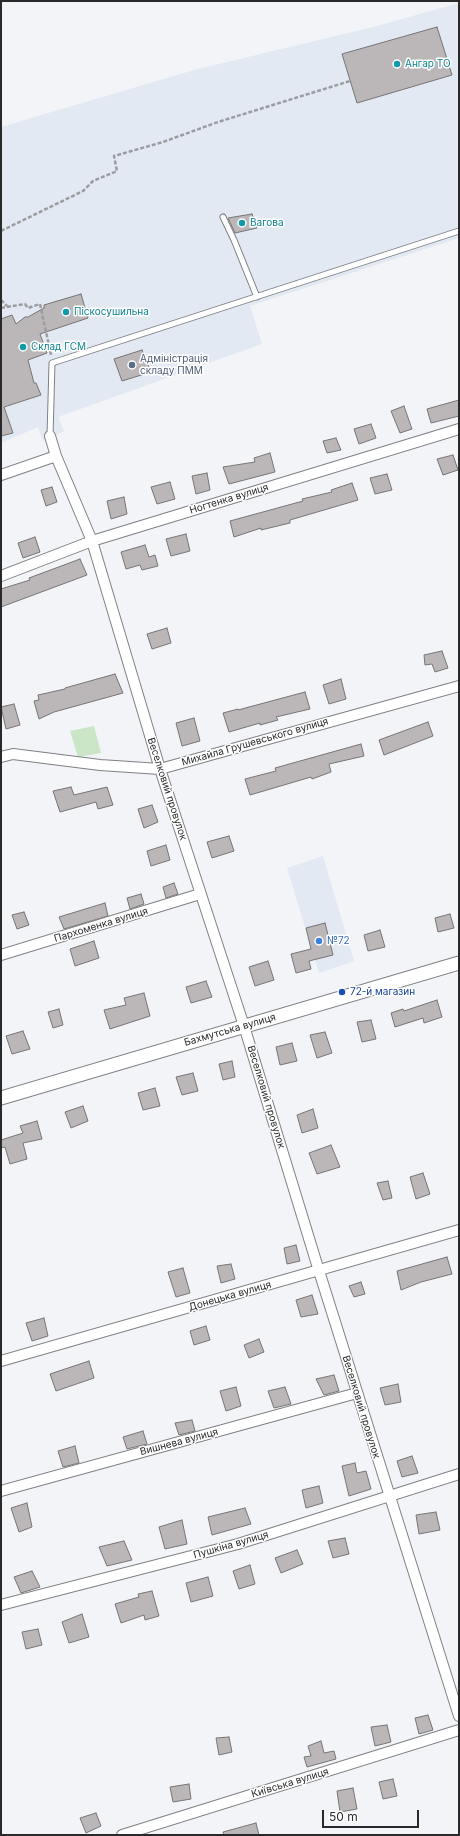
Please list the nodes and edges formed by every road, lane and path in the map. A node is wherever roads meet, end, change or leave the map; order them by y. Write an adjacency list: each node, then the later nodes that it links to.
1 (350, 81): 3 (path)
2 (223, 217): 5 (lane)
3 (1, 231)
4 (459, 231): 5 (lane)
5 (257, 297): 9 (lane)
6 (1, 300): 7 (path)
7 (8, 307): 8 (path); 9 (path)
8 (1, 308)
9 (52, 364): 11 (lane)
10 (459, 429): 14 (street, Ногтенка вулиця)
11 (50, 436): 12 (street, Веселковий провулок)
12 (56, 456): 13 (street); 14 (street, Веселковий провулок)
13 (1, 475)
14 (92, 541): 15 (street, Ногтенка вулиця); 18 (street, Веселковий провулок)
15 (1, 576)
16 (459, 686): 18 (street, Михайла Грушевського вулиця)
17 (1, 757): 18 (street, Михайла Грушевського вулиця)
18 (160, 769): 19 (street, Веселковий провулок)
19 (200, 894): 20 (street, Пархоменка вулиця); 22 (street, Веселковий провулок)
20 (1, 955)
21 (459, 963): 22 (street, Бахмутська вулиця)
22 (244, 1026): 23 (street, Бахмутська вулиця); 25 (street, Веселковий провулок)
23 (1, 1098)
24 (459, 1230): 25 (street, Донецька вулиця)
25 (319, 1271): 26 (street, Донецька вулиця); 27 (street, Веселковий провулок)
26 (1, 1361)
27 (357, 1393): 29 (street, Вишнева вулиця); 30 (street, Веселковий провулок)
28 (459, 1474): 30 (street, Пушкіна вулиця)
29 (1, 1490)
30 (390, 1496): 31 (street, Пушкіна вулиця); 32 (street, Веселковий провулок)
31 (1, 1605)
32 (459, 1716)
33 (459, 1730): 34 (street, Київська вулиця)
34 (122, 1835)

